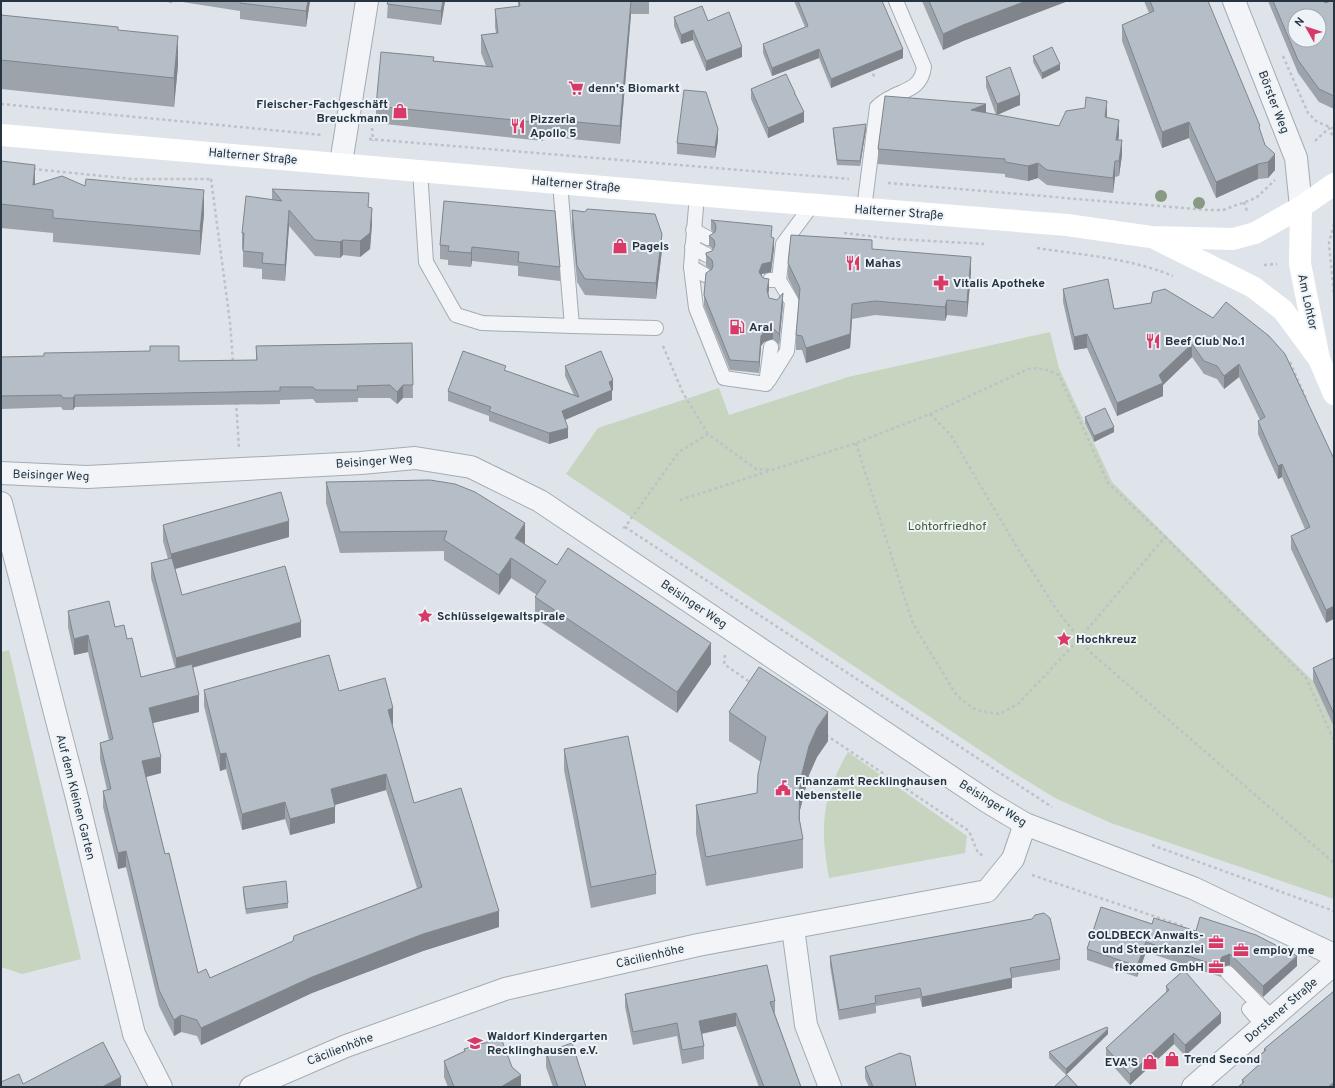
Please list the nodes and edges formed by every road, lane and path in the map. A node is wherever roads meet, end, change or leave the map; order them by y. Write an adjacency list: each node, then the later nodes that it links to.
1 (367, 1): 11 (street)
2 (896, 1): 17 (lane)
3 (1234, 1): 13 (street, Börster Weg)
4 (1280, 48): 8 (path)
5 (869, 65): 6 (path)
6 (875, 79)
7 (1, 104): 11 (path)
8 (1329, 128): 9 (path); 12 (path)
9 (1334, 129)
10 (1, 135): 14 (main road, Halterner Straße)
11 (345, 137): 14 (street); 17 (path)
12 (1334, 139)
13 (1296, 158): 17 (path); 22 (street, Börster Weg)
14 (341, 163): 15 (main road, Halterner Straße)
15 (420, 170): 18 (main road, Halterner Straße); 39 (lane)
16 (211, 179): 44 (path)
17 (868, 181): 23 (lane)
18 (560, 183): 20 (main road, Halterner Straße); 39 (lane)
19 (1334, 184): 22 (main road, Halterner Straße)
20 (697, 195): 21 (main road, Halterner Straße); 25 (lane)
21 (812, 205): 23 (main road, Halterner Straße); 36 (lane)
22 (1301, 207): 27 (main road, Halterner Straße); 43 (main road, Am Lohtor)
23 (864, 209): 27 (main road, Halterner Straße)
24 (1334, 224): 37 (path)
25 (694, 230): 28 (lane); 30 (lane)
26 (841, 233): 29 (path)
27 (1151, 237): 43 (main road, Halterner Straße)
28 (708, 238)
29 (986, 244)
30 (692, 248): 32 (lane); 33 (lane)
31 (1031, 248): 35 (path)
32 (707, 255)
33 (691, 267): 34 (lane); 45 (lane)
34 (705, 275)
35 (1178, 278)
36 (773, 280): 38 (lane); 45 (lane)
37 (1334, 295)
38 (775, 302)
39 (572, 326): 40 (lane)
40 (656, 328): 50 (path)
41 (771, 347): 45 (lane)
42 (1288, 357): 48 (path)
43 (1319, 359): 46 (main road, Am Lohtor)
44 (234, 369)
45 (766, 384)
46 (1334, 394)
47 (236, 400): 52 (path)
48 (1308, 404)
49 (930, 414): 51 (path); 57 (path); 58 (path)
50 (708, 434): 53 (path); 63 (path)
51 (856, 442): 53 (path); 58 (path)
52 (238, 469): 54 (street, Beisinger Weg); 64 (street, Beisinger Weg)
53 (772, 470): 55 (path)
54 (1, 473)
55 (680, 500)
56 (1, 503): 76 (street, Auf dem Kleinen Garten)
57 (1165, 537): 58 (path); 62 (path)
58 (1080, 638): 66 (path)
59 (724, 664): 60 (path)
60 (756, 686)
61 (821, 731): 67 (path)
62 (1334, 741)
63 (1059, 810)
64 (1025, 824): 67 (street, Cäcilienhöhe); 71 (street, Beisinger Weg)
65 (1145, 842): 68 (path)
66 (1334, 863)
67 (1007, 866): 69 (path); 70 (street, Cäcilienhöhe)
68 (1334, 911)
69 (1183, 926)
70 (793, 928): 77 (street, Cäcilienhöhe); 78 (street)
71 (1334, 955)
72 (1334, 964): 75 (street, Dorstener Straße)
73 (1228, 974): 75 (lane)
74 (1249, 1009): 75 (lane)
75 (1267, 1021): 79 (street, Dorstener Straße)
76 (161, 1087)
77 (251, 1087)
78 (830, 1087)
79 (1193, 1087)

